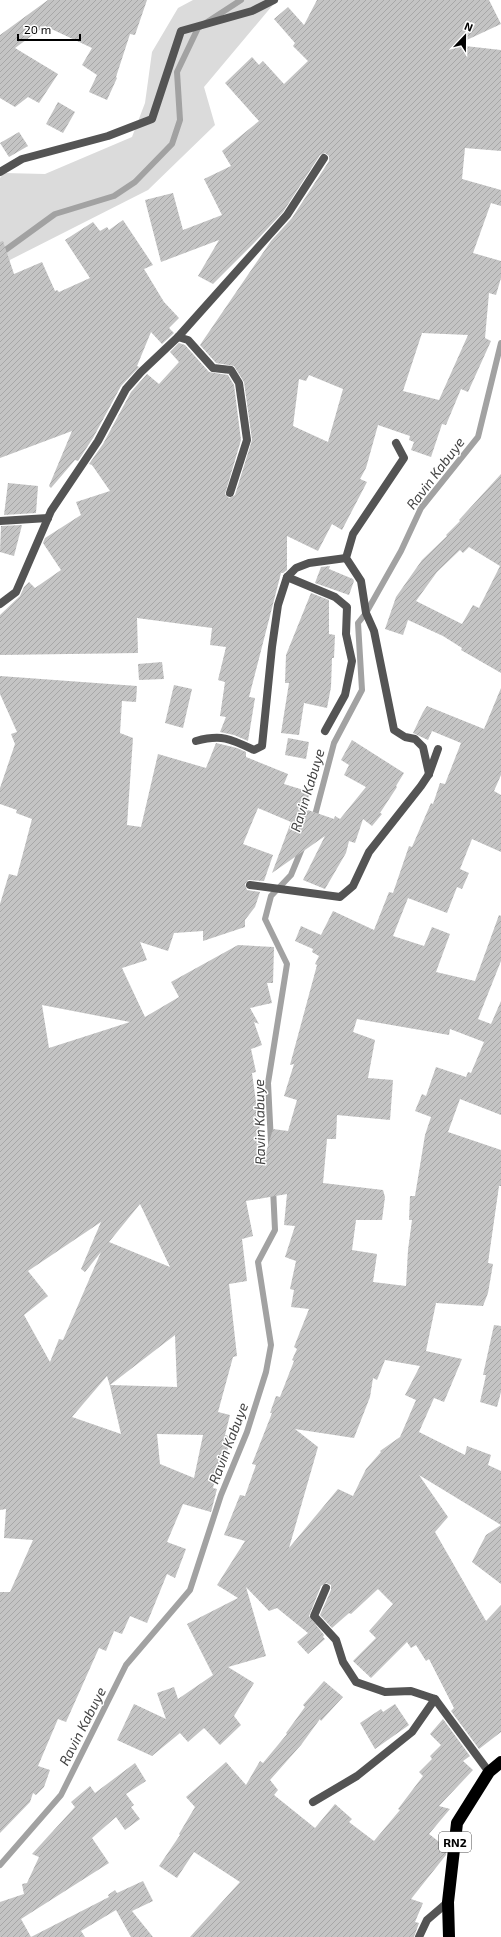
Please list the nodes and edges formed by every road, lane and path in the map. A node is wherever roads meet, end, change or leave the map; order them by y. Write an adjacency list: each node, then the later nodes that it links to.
1 (274, 0): 3 (street)
2 (324, 158): 4 (street)
3 (0, 172)
4 (178, 337): 6 (street); 7 (street)
5 (396, 442): 9 (street)
6 (230, 494)
7 (48, 518): 8 (street); 11 (street)
8 (0, 521)
9 (346, 558): 10 (street); 15 (street)
10 (287, 577): 12 (street); 13 (street)
11 (0, 604)
12 (325, 731)
13 (196, 741)
14 (438, 749): 15 (street)
15 (429, 774): 16 (street)
16 (250, 885)
17 (326, 1588): 18 (street)
18 (435, 1699): 20 (street); 21 (street)
19 (501, 1762): 20 (highway, RN2)
20 (489, 1772): 22 (highway, RN2)
21 (313, 1802)
22 (448, 1902): 23 (street); 24 (highway, RN2)
23 (419, 1937)
24 (449, 1937)

